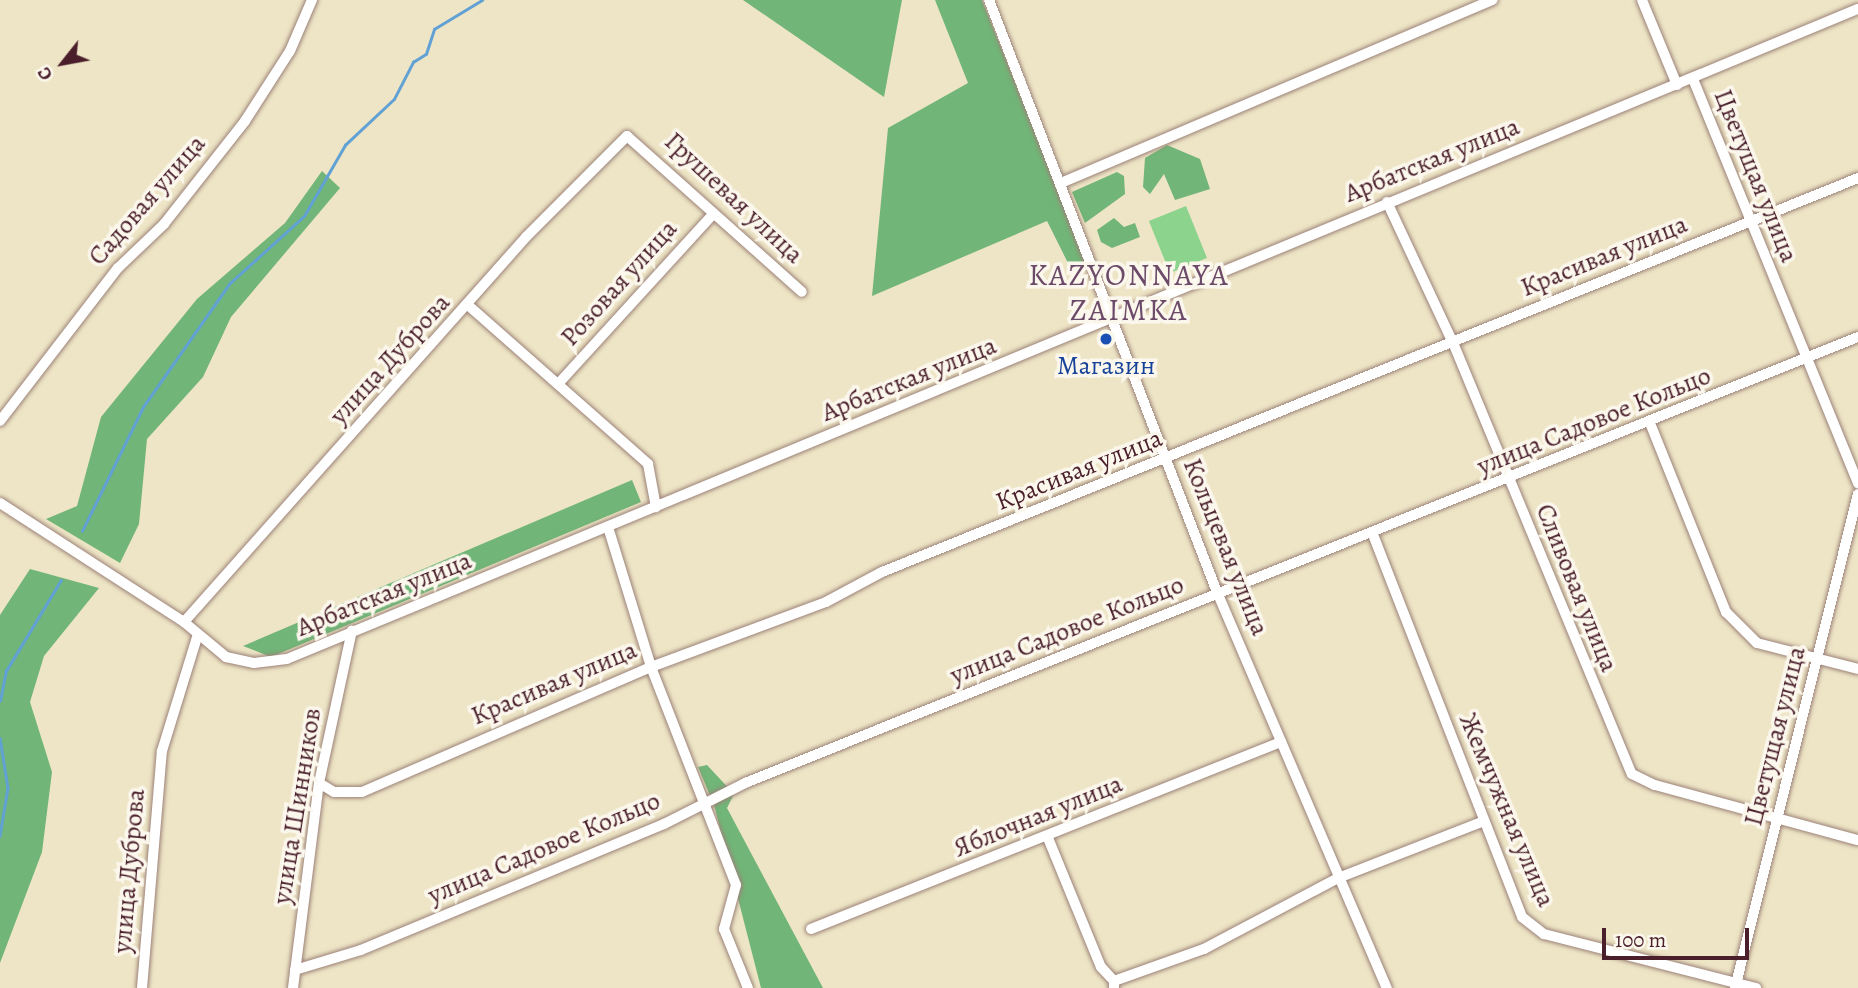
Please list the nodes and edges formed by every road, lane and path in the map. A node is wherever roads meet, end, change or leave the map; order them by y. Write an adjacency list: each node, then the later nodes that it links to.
1 (312, 0): 21 (street, Садовая улица)
2 (989, 0): 10 (street, Кольцевая улица)
3 (1493, 0): 10 (street)
4 (1642, 0): 7 (street, Цветущая улица)
5 (1858, 9): 6 (street, Арбатская улица)
6 (1693, 79): 7 (street, Арбатская улица); 13 (street, Цветущая улица)
7 (1676, 85): 11 (street, Арбатская улица)
8 (635, 137): 12 (street, Грушевая улица); 15 (street, улица Дуброва)
9 (1858, 178): 13 (street, Красивая улица)
10 (1061, 183): 16 (street, Кольцевая улица)
11 (1387, 202): 16 (street, Арбатская улица); 18 (street, Сливовая улица)
12 (714, 213): 14 (street, Грушевая улица); 20 (street, Розовая улица)
13 (1753, 222): 18 (street, Красивая улица); 19 (street, Цветущая улица)
14 (802, 292)
15 (469, 306): 20 (street); 32 (street, улица Дуброва)
16 (1109, 321): 23 (street, Кольцевая улица); 28 (street, Арбатская улица)
17 (1858, 337): 19 (street, улица Садовое Кольцо)
18 (1454, 345): 23 (street, Красивая улица); 24 (street, Сливовая улица)
19 (1806, 356): 22 (street, улица Садовое Кольцо); 25 (street, Цветущая улица)
20 (558, 384): 28 (street)
21 (0, 421)
22 (1650, 423): 24 (street, улица Садовое Кольцо); 35 (street)
23 (1167, 459): 31 (street, Кольцевая улица); 36 (street, Красивая улица)
24 (1508, 480): 30 (street, улица Садовое Кольцо); 41 (street, Сливовая улица)
25 (1858, 484)
26 (1858, 495): 35 (street, Цветущая улица)
27 (0, 503): 32 (street, Арбатская улица)
28 (656, 508): 29 (street, Арбатская улица)
29 (608, 527): 33 (street, Арбатская улица); 36 (street)
30 (1372, 532): 31 (street, улица Садовое Кольцо); 42 (street, Жемчужная улица)
31 (1217, 592): 38 (street, Кольцевая улица); 40 (street, улица Садовое Кольцо)
32 (184, 622): 34 (street, Арбатская улица)
33 (352, 631): 34 (street, Арбатская улица); 39 (street, улица Шинников)
34 (197, 637): 50 (street, улица Дуброва)
35 (1818, 659): 37 (street); 41 (street, Цветущая улица)
36 (651, 667): 39 (street, Красивая улица); 40 (street)
37 (1858, 669)
38 (1281, 742): 43 (street, Яблочная улица); 45 (street, Кольцевая улица)
39 (319, 783): 47 (street, улица Шинников)
40 (704, 800): 47 (street, улица Садовое Кольцо); 52 (street)
41 (1777, 820): 44 (street, Сливовая улица); 49 (street, Цветущая улица)
42 (1482, 822): 45 (street); 49 (street, Жемчужная улица)
43 (1048, 838): 46 (street, Яблочная улица); 48 (street)
44 (1858, 840)
45 (1338, 878): 48 (street); 53 (street, Кольцевая улица)
46 (811, 929)
47 (295, 970): 51 (street, улица Шинников)
48 (1114, 984)
49 (1736, 985): 54 (street, Жемчужная улица)
50 (142, 988)
51 (293, 988)
52 (748, 988)
53 (1387, 988)
54 (1756, 988)

